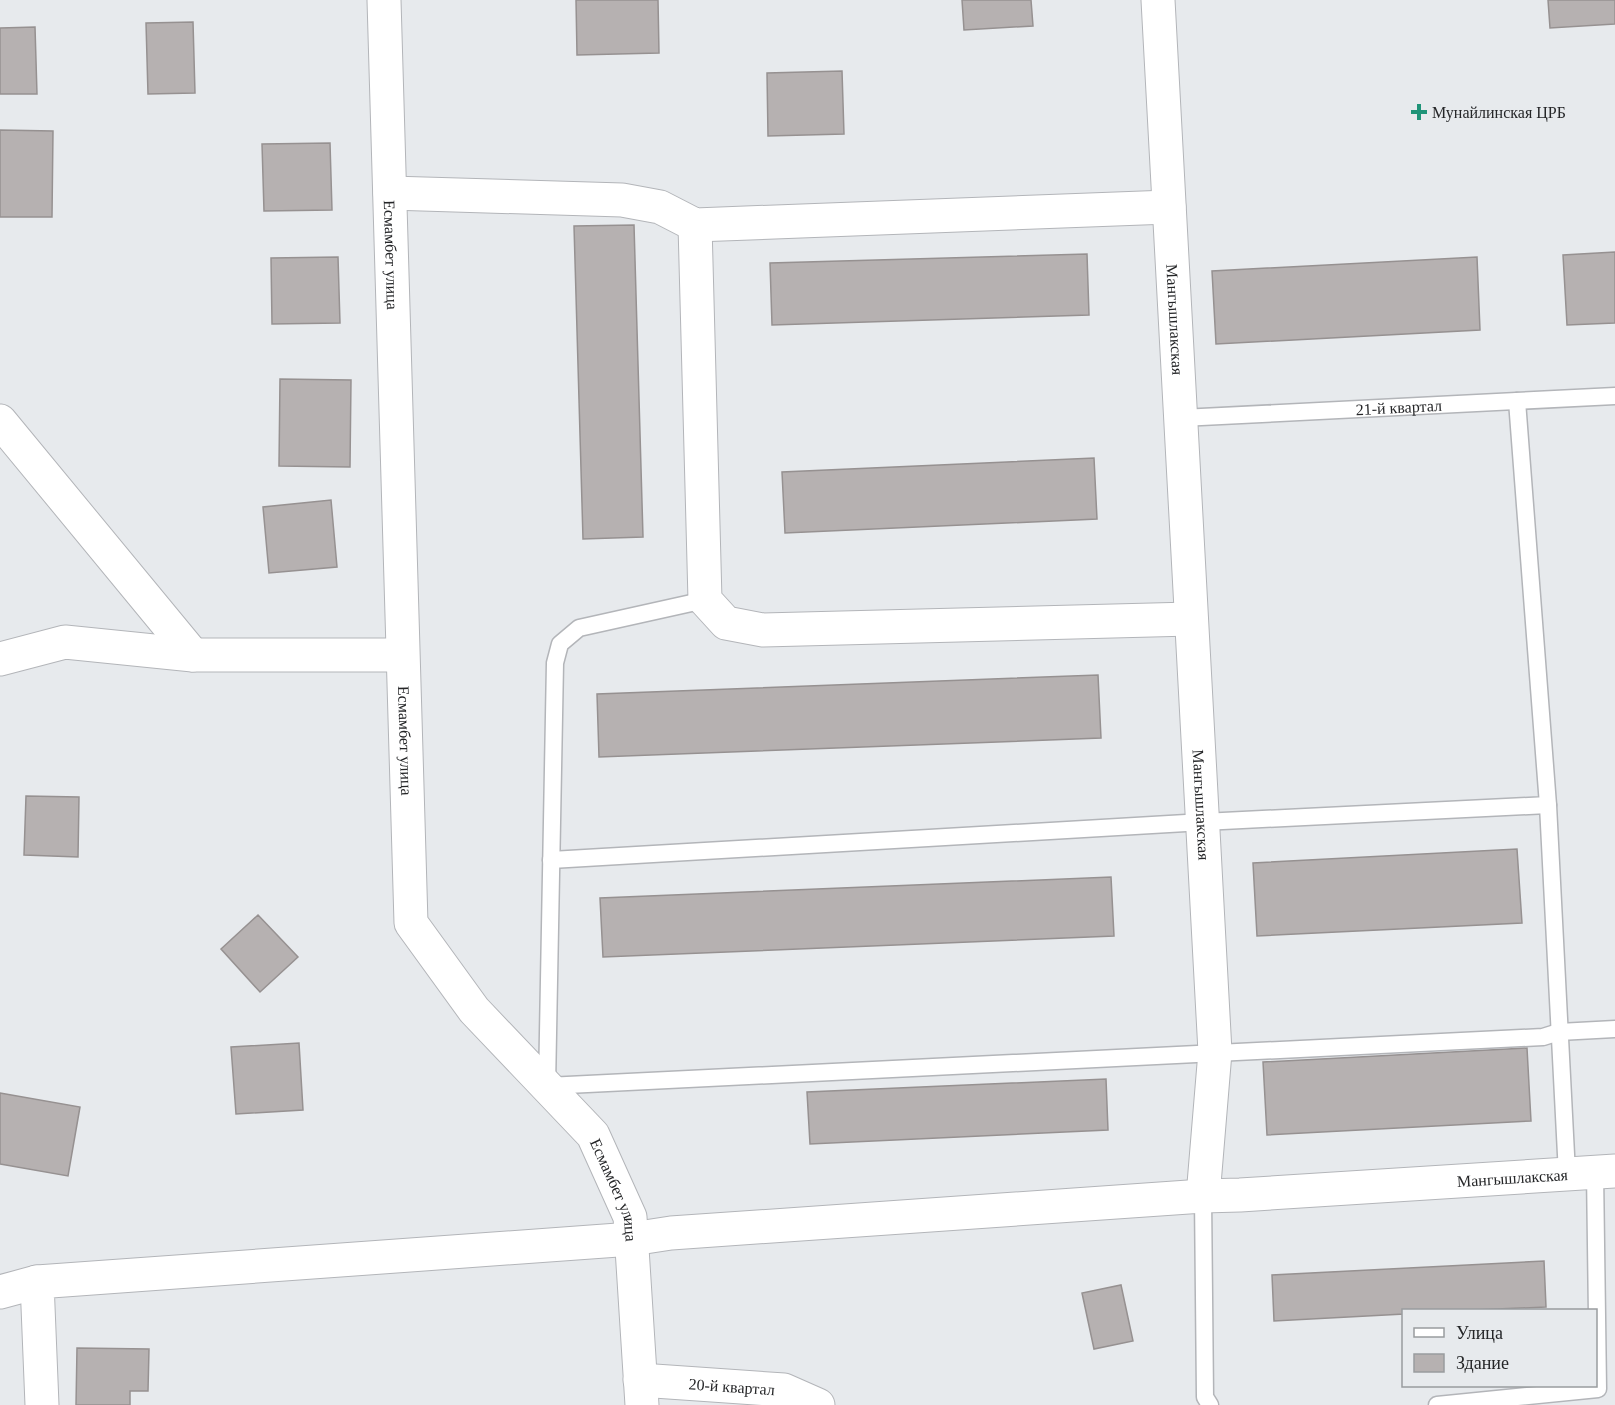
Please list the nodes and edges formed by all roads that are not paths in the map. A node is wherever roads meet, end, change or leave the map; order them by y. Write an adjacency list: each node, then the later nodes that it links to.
1 (384, 0): 3 (street, Есмамбет улица)
2 (1158, 0): 4 (street, Мангышлакская)
3 (390, 193): 5 (street); 13 (street, Есмамбет улица)
4 (1169, 207): 5 (street); 8 (street, Мангышлакская)
5 (695, 225): 10 (street)
6 (1615, 396): 7 (lane, 21-й квартал)
7 (1517, 401): 8 (lane, 21-й квартал); 15 (lane)
8 (1181, 418): 11 (street, Мангышлакская)
9 (0, 421): 12 (street)
10 (705, 600): 11 (street); 17 (lane)
11 (1191, 619): 16 (street, Мангышлакская)
12 (193, 655): 13 (street); 14 (street)
13 (402, 655): 21 (street, Есмамбет улица)
14 (0, 659)
15 (1548, 805): 16 (lane); 19 (lane)
16 (1203, 822): 17 (lane); 20 (street, Мангышлакская)
17 (551, 860): 21 (lane)
18 (1615, 1029): 19 (lane)
19 (1559, 1032): 20 (lane); 22 (lane)
20 (1215, 1052): 21 (lane); 23 (street, Мангышлакская)
21 (547, 1086): 24 (street, Есмамбет улица)
22 (1592, 1172): 23 (street, Мангышлакская); 27 (lane)
23 (1203, 1196): 24 (street); 32 (lane)
24 (632, 1239): 25 (street); 29 (street, Есмамбет улица)
25 (38, 1282): 26 (street); 30 (street)
26 (0, 1292)
27 (1596, 1309)
28 (1597, 1353): 33 (lane)
29 (641, 1392): 31 (street, 20-й квартал)
30 (42, 1405)
31 (818, 1405)
32 (1210, 1405)
33 (1437, 1405)

